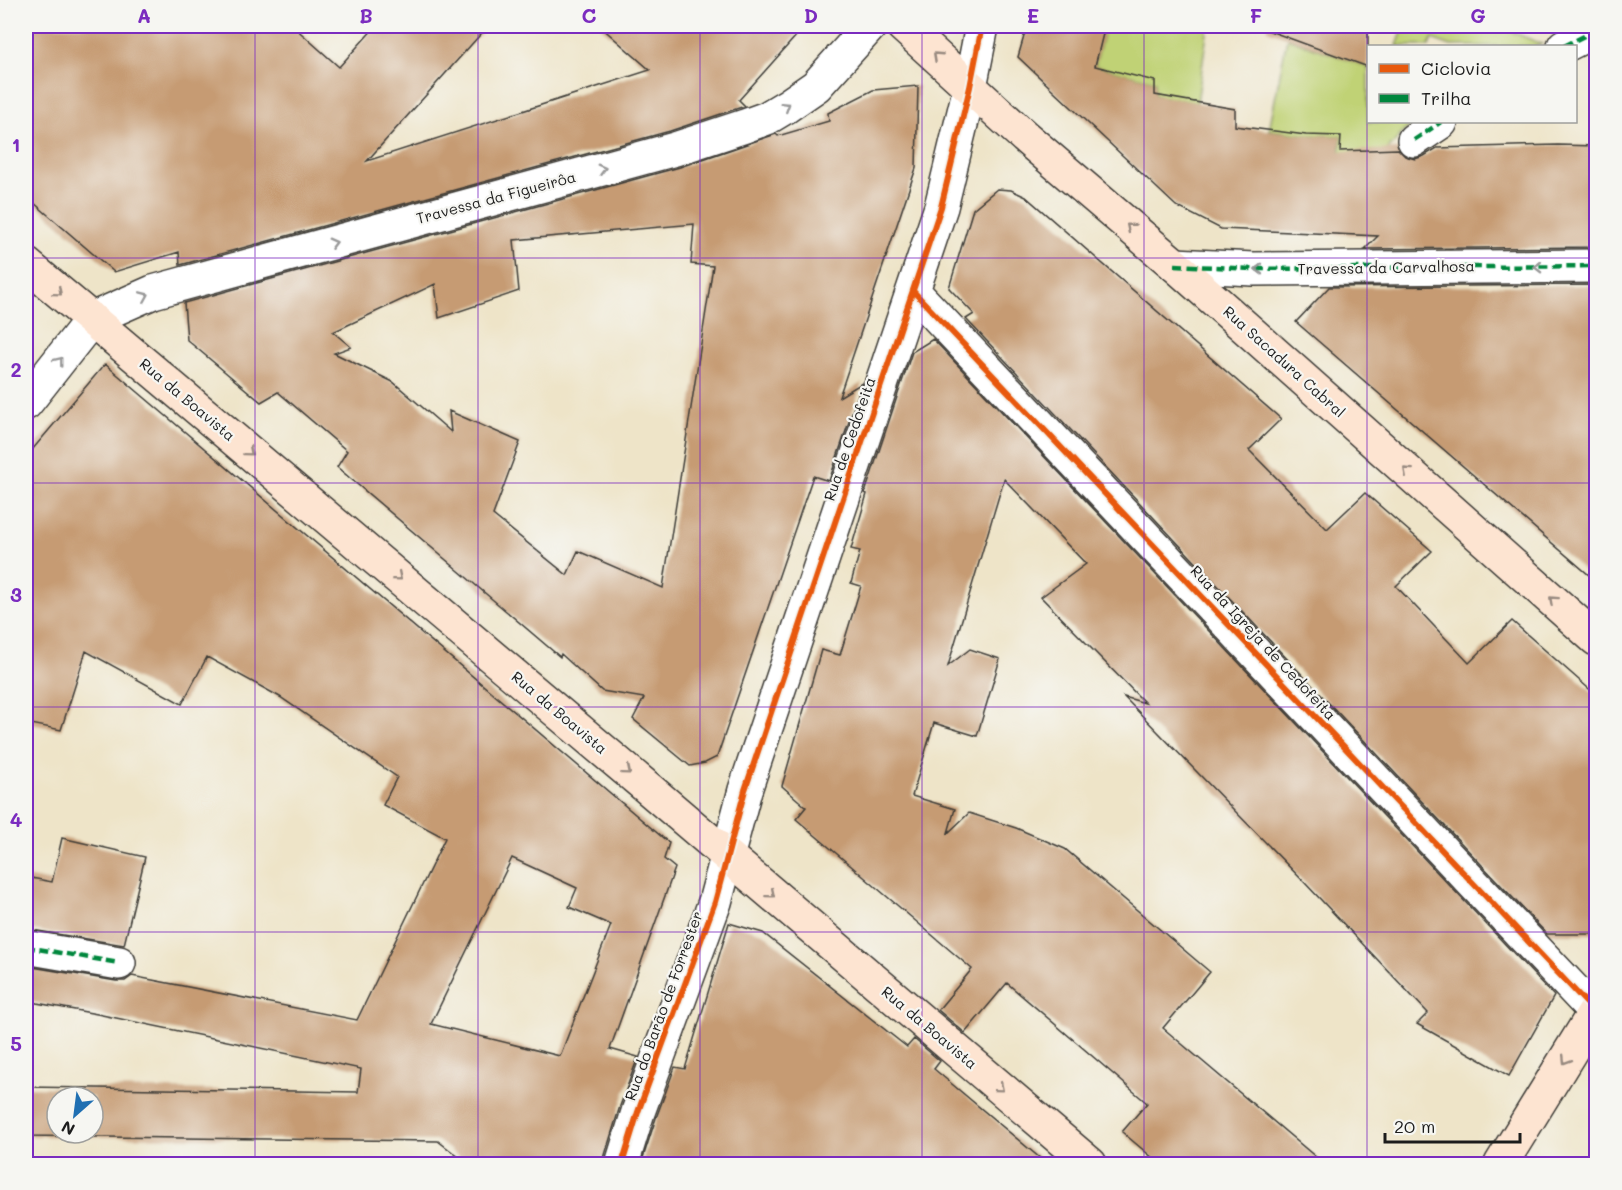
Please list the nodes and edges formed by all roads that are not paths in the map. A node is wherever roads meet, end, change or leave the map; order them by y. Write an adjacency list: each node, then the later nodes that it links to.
1 (870, 26): 13 (street, Travessa da Figueirôa, one-way to 1)
2 (903, 26): 6 (main road, Rua Sacadura Cabral, one-way to 2)
3 (982, 26): 6 (street, Rua de Cedofeita)
4 (1596, 30): 5 (street)
5 (1565, 45)
6 (970, 87): 10 (main road, Rua Sacadura Cabral, one-way to 6); 12 (street, Rua de Cedofeita)
7 (1440, 123): 8 (street)
8 (1414, 140)
9 (26, 264): 13 (main road, Rua da Boavista, one-way to 13)
10 (1175, 265): 11 (street, Travessa da Carvalhosa, one-way to 10); 15 (main road, Rua Sacadura Cabral, one-way to 10)
11 (1596, 266)
12 (913, 291): 16 (street, Rua de Cedofeita); 19 (street, Rua da Igreja de Cedofeita)
13 (92, 319): 14 (street, one-way to 13); 16 (main road, Rua da Boavista, one-way to 16)
14 (26, 403)
15 (1596, 639)
16 (726, 856): 20 (street, Rua do Barão de Forrester); 21 (main road, Rua da Boavista, one-way to 21)
17 (26, 947): 18 (street)
18 (119, 963)
19 (1596, 1011): 22 (main road, one-way to 22)
20 (622, 1164)
21 (1090, 1164)
22 (1501, 1164)

